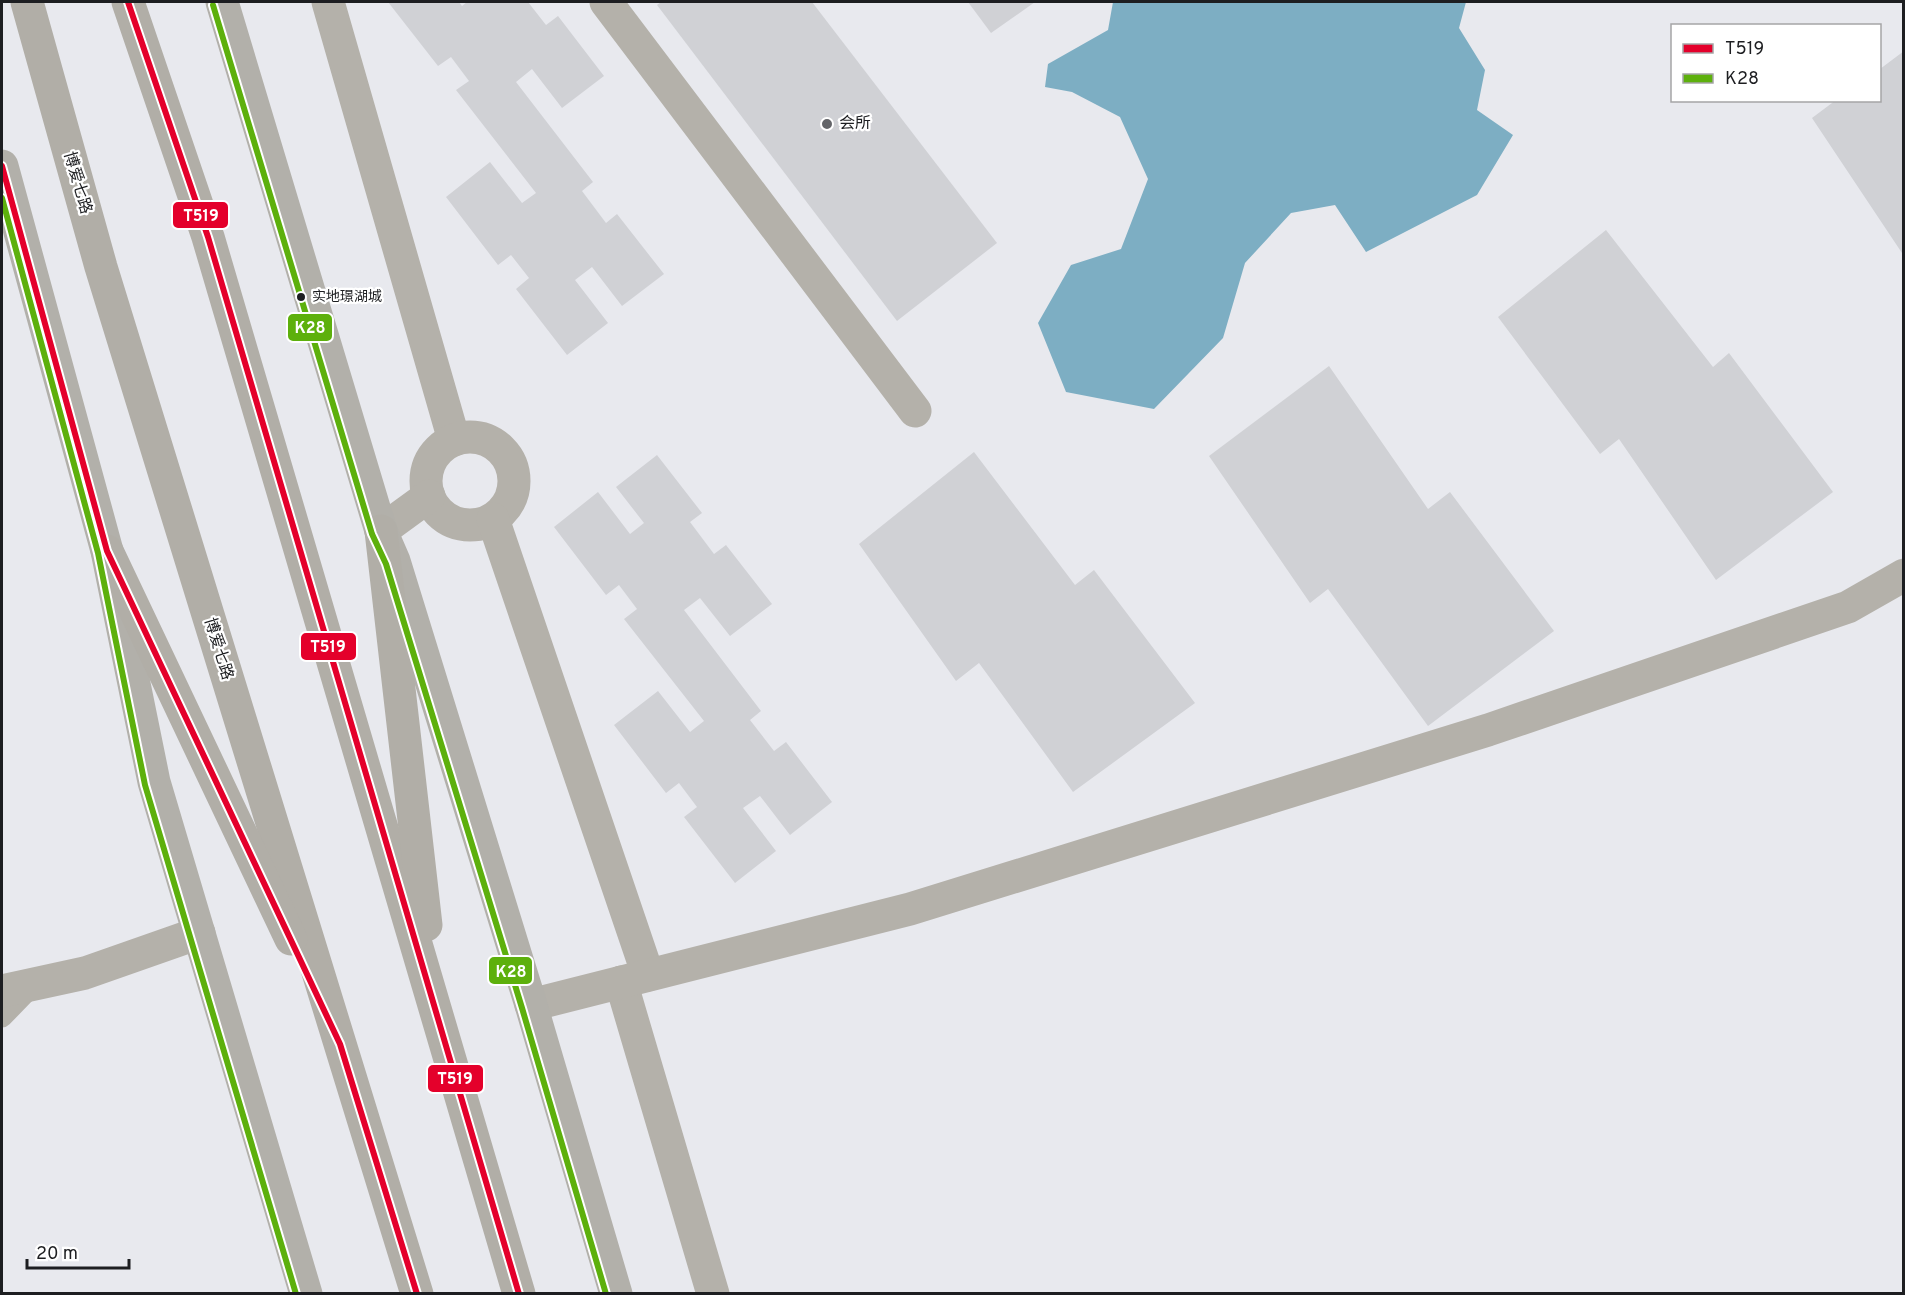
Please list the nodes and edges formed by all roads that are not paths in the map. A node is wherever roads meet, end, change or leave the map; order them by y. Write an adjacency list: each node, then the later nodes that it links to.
1 (27, 2): 21 (highway, 博爱七路)
2 (128, 2): 19 (highway)
3 (222, 2): 11 (street)
4 (328, 2): 8 (street)
5 (606, 2): 7 (street)
6 (2, 166): 12 (street)
7 (915, 411)
8 (454, 440): 9 (street); 10 (street)
9 (429, 496): 10 (street); 11 (street)
10 (493, 519): 15 (street)
11 (381, 531): 18 (street); 19 (highway)
12 (107, 551): 14 (street); 21 (highway)
13 (1904, 575): 15 (street)
14 (199, 933): 16 (street); 22 (street)
15 (634, 979): 18 (street); 26 (street)
16 (33, 984): 17 (street); 20 (lane)
17 (2, 991)
18 (531, 1005): 25 (street)
19 (437, 1016): 24 (highway)
20 (2, 1017)
21 (340, 1044): 23 (highway, 博爱七路)
22 (306, 1293)
23 (417, 1293)
24 (519, 1293)
25 (616, 1293)
26 (713, 1293)

